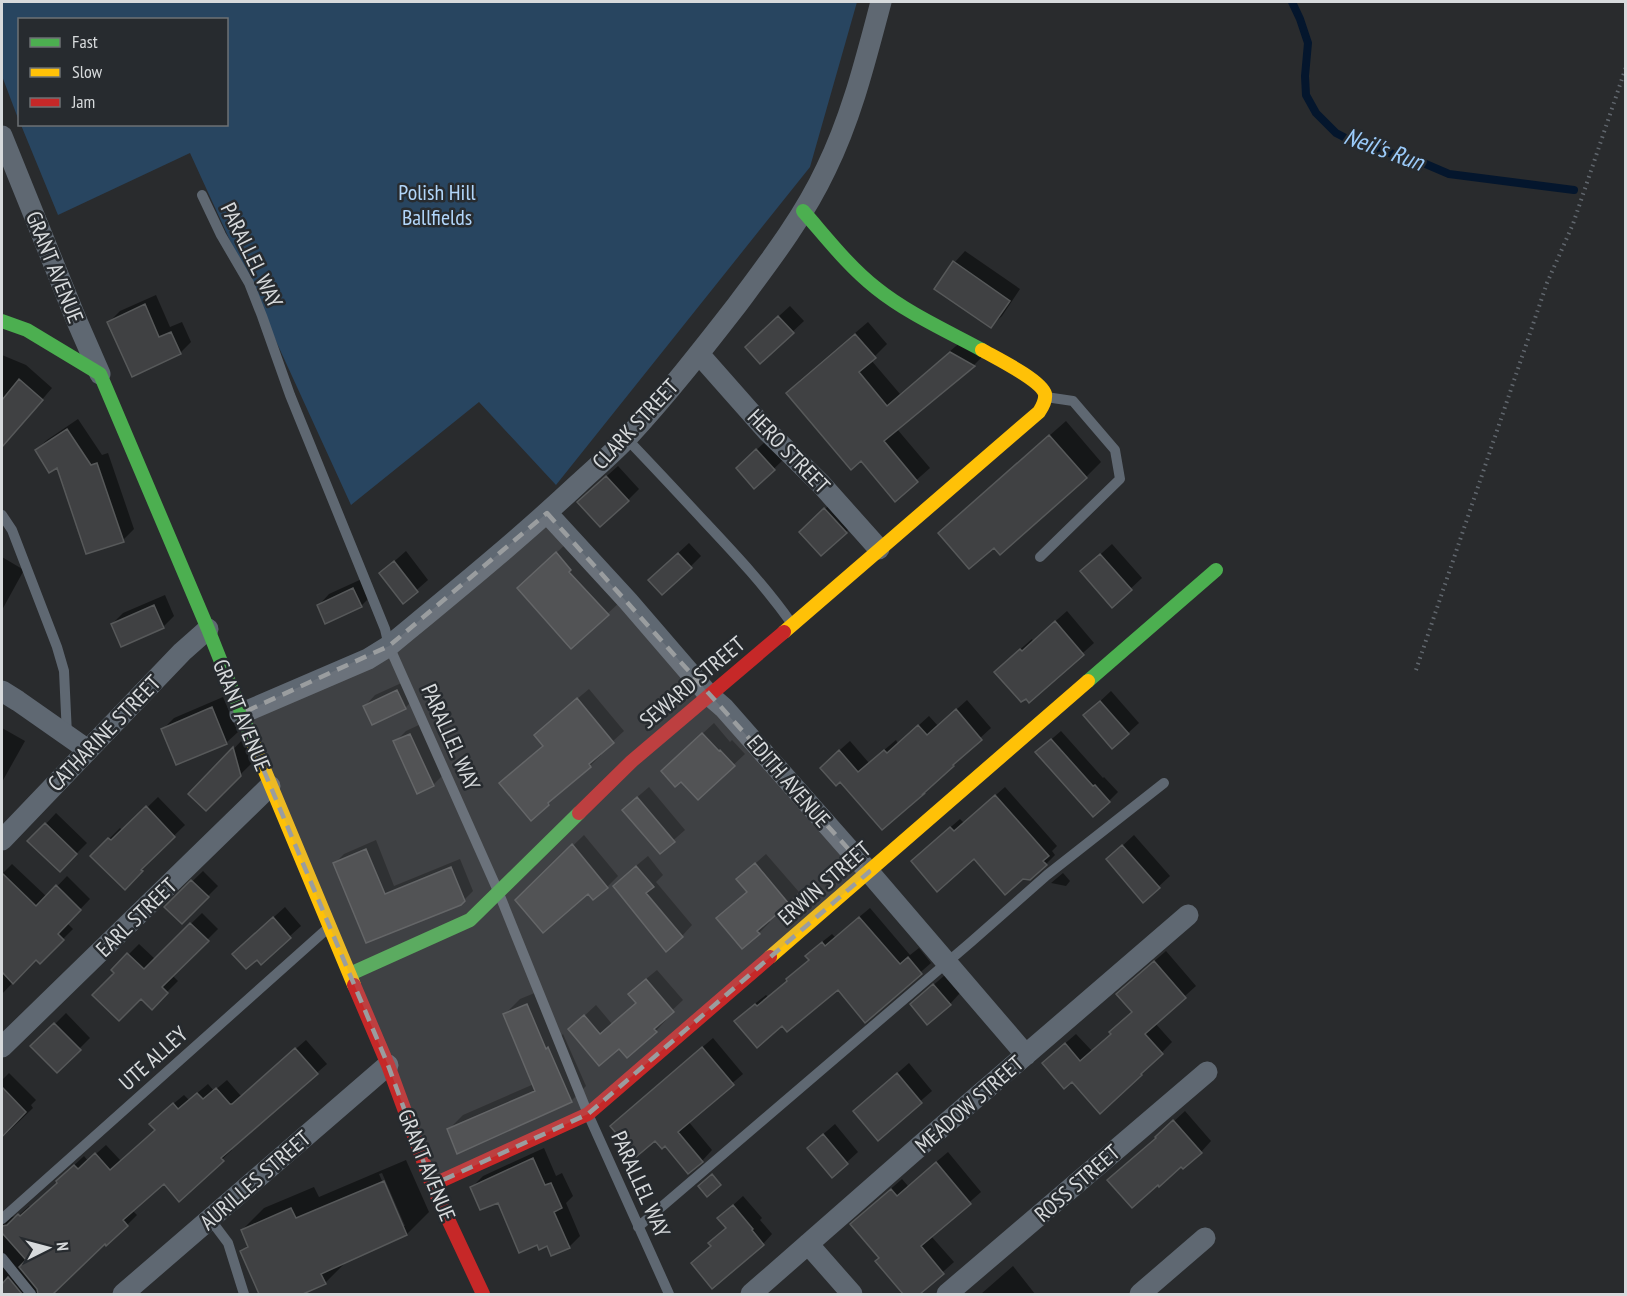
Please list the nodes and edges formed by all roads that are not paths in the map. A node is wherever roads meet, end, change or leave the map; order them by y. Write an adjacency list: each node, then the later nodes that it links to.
1 (881, 2): 4 (street, CLARK STREET)
2 (2, 136): 7 (street, GRANT AVENUE)
3 (202, 195): 17 (lane, PARALLEL WAY)
4 (803, 211): 6 (street, CLARK STREET); 8 (street)
5 (2, 321): 7 (street)
6 (699, 354): 9 (street, CLARK STREET); 12 (street, HERO STREET)
7 (100, 374): 16 (street, GRANT AVENUE)
8 (1045, 397): 12 (street, SEWARD STREET); 13 (lane)
9 (626, 438): 10 (street, CLARK STREET); 15 (lane)
10 (547, 513): 17 (street, CLARK STREET); 19 (street, EDITH AVENUE)
11 (2, 514): 21 (lane)
12 (879, 549): 15 (street, SEWARD STREET)
13 (1040, 557)
14 (1216, 570): 26 (street, ERWIN STREET)
15 (793, 625): 19 (street, SEWARD STREET)
16 (208, 629): 20 (street, GRANT AVENUE); 22 (street, CATHARINE STREET)
17 (389, 646): 20 (street, CLARK STREET); 27 (lane, PARALLEL WAY)
18 (2, 691): 21 (street)
19 (709, 695): 26 (street, EDITH AVENUE); 27 (street, SEWARD STREET)
20 (240, 714): 24 (street, GRANT AVENUE)
21 (67, 735): 22 (street)
22 (88, 750): 25 (street, CATHARINE STREET)
23 (1164, 783): 30 (lane)
24 (270, 786): 29 (street, GRANT AVENUE); 32 (street, EARL STREET)
25 (2, 840)
26 (868, 872): 30 (street, EDITH AVENUE); 36 (street, ERWIN STREET)
27 (498, 891): 31 (street, SEWARD STREET); 36 (lane, PARALLEL WAY)
28 (1188, 915): 33 (street, MEADOW STREET)
29 (330, 926): 31 (street, GRANT AVENUE); 38 (lane, UTE ALLEY)
30 (947, 963): 33 (street, EDITH AVENUE); 40 (lane)
31 (350, 974): 34 (street, GRANT AVENUE)
32 (2, 1047)
33 (1026, 1055): 42 (street, MEADOW STREET)
34 (388, 1065): 37 (street, GRANT AVENUE); 39 (street, AURILLES STREET)
35 (1207, 1072): 51 (street, ROSS STREET)
36 (588, 1114): 37 (street, ERWIN STREET); 40 (lane, PARALLEL WAY)
37 (432, 1185): 47 (street, GRANT AVENUE)
38 (2, 1219)
39 (210, 1219): 45 (street, AURILLES STREET); 46 (lane)
40 (638, 1227): 48 (lane, PARALLEL WAY)
41 (1205, 1239): 52 (street)
42 (808, 1244): 49 (street, MEADOW STREET); 50 (street)
43 (2, 1258): 44 (lane)
44 (31, 1294)
45 (123, 1294)
46 (244, 1294)
47 (483, 1294)
48 (669, 1294)
49 (751, 1294)
50 (852, 1294)
51 (947, 1294)
52 (1140, 1294)

